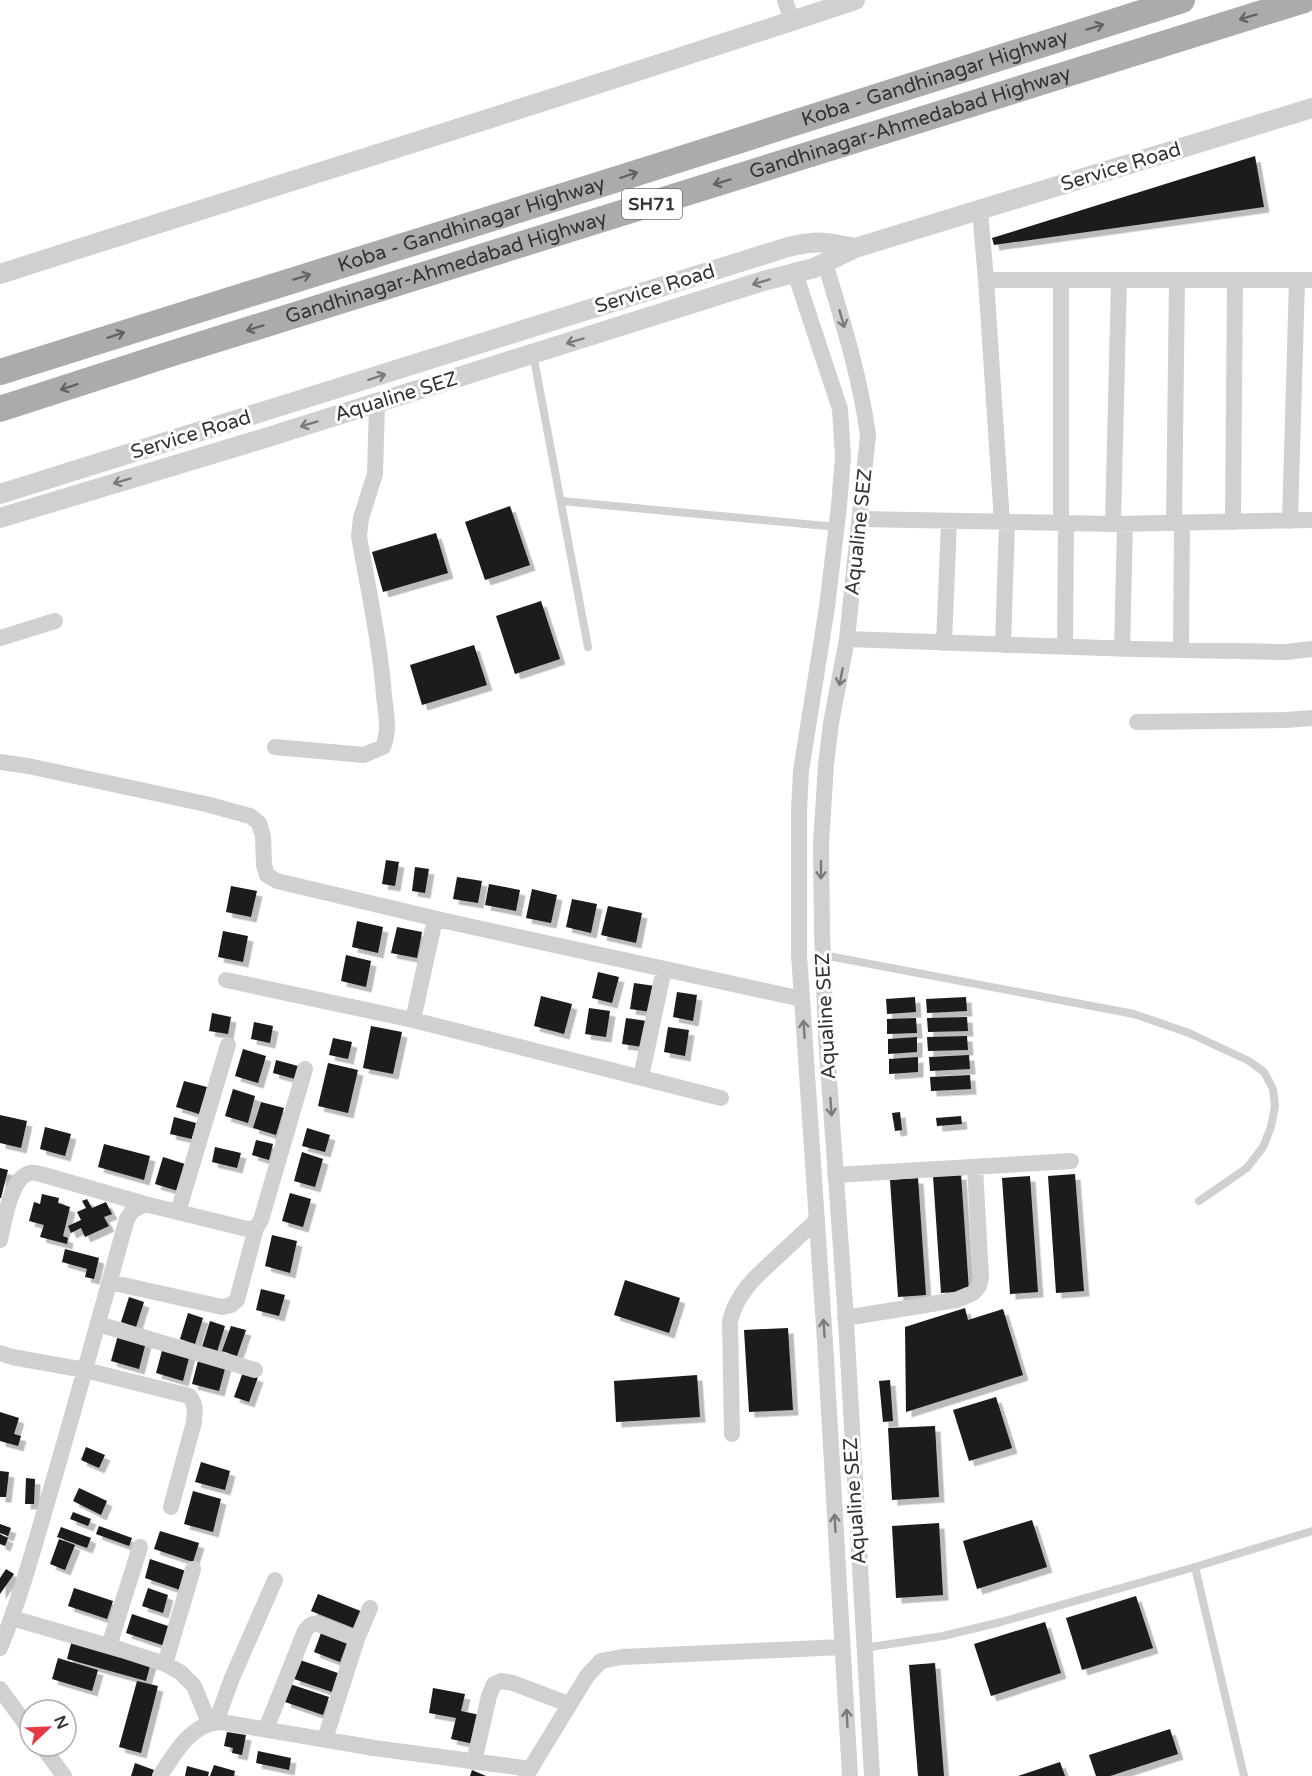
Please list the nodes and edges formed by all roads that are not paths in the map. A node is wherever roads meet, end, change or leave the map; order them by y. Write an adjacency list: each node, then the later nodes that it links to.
1 (785, 0): 5 (street)
2 (855, 0): 5 (street)
3 (1182, 0): 19 (main road, Koba - Gandhinagar Highway / SH71, one-way to 3)
4 (1304, 0): 21 (main road, Gandhinagar-Ahmedabad Highway / SH71, one-way to 21)
5 (792, 21): 10 (street)
6 (1312, 108): 7 (street, Service Road)
7 (980, 211): 8 (street, Service Road); 12 (street)
8 (855, 248): 9 (street, Aqualine SEZ); 22 (street, Service Road, one-way to 8)
9 (825, 263): 11 (street, Aqualine SEZ); 25 (street, Aqualine SEZ, one-way to 25)
10 (0, 273)
11 (795, 273): 18 (street, Aqualine SEZ, one-way to 18); 34 (street)
12 (986, 280): 13 (street); 29 (street)
13 (1061, 280): 14 (street); 32 (street)
14 (1119, 280): 15 (street); 33 (street)
15 (1177, 280): 16 (street); 31 (street)
16 (1235, 280): 17 (street); 30 (street)
17 (1305, 280): 28 (street)
18 (533, 354): 20 (street, Aqualine SEZ); 23 (lane)
19 (0, 372)
20 (376, 403): 24 (street, Aqualine SEZ, one-way to 24); 47 (street)
21 (0, 409)
22 (0, 494)
23 (561, 501): 34 (lane); 40 (lane)
24 (0, 518)
25 (860, 519): 27 (street); 37 (street, Aqualine SEZ)
26 (1312, 520): 28 (street)
27 (949, 521): 29 (street); 38 (street)
28 (1290, 521): 30 (street)
29 (1004, 522): 32 (street); 39 (street)
30 (1233, 522): 31 (street)
31 (1178, 523): 33 (street); 44 (street)
32 (1064, 524): 33 (street); 41 (street)
33 (1119, 524): 42 (street)
34 (837, 527): 53 (street)
35 (55, 621): 36 (street)
36 (0, 638)
37 (848, 639): 38 (street); 50 (street, Aqualine SEZ, one-way to 50)
38 (944, 643): 39 (street)
39 (1003, 645): 41 (street)
40 (588, 647)
41 (1065, 647): 42 (street)
42 (1122, 649): 44 (street)
43 (1312, 649): 44 (street)
44 (1181, 650)
45 (1312, 718): 46 (street)
46 (1137, 722)
47 (275, 747)
48 (0, 762): 49 (street)
49 (435, 919): 51 (street); 54 (street)
50 (823, 955): 61 (street, Aqualine SEZ, one-way to 61); 62 (lane)
51 (664, 969): 53 (street); 57 (street)
52 (226, 980): 54 (street)
53 (802, 999): 65 (street, one-way to 53)
54 (413, 1020): 57 (street)
55 (228, 1045): 64 (street)
56 (305, 1069): 66 (street)
57 (641, 1077): 58 (street)
58 (721, 1098)
59 (1071, 1161): 60 (street)
60 (975, 1167): 61 (street); 69 (street)
61 (835, 1175): 69 (street, Aqualine SEZ)
62 (1199, 1201)
63 (145, 1204): 64 (street); 67 (street); 68 (street)
64 (178, 1212): 66 (street)
65 (817, 1220): 74 (street); 85 (street, one-way to 65)
66 (256, 1228): 68 (street)
67 (0, 1240)
68 (109, 1282): 70 (street)
69 (845, 1318): 87 (street, Aqualine SEZ)
70 (98, 1324): 72 (street); 73 (street)
71 (0, 1353): 72 (street)
72 (85, 1370): 75 (street); 82 (street)
73 (255, 1370)
74 (732, 1434)
75 (171, 1507)
76 (1312, 1531): 78 (lane)
77 (140, 1547): 84 (street)
78 (1195, 1567): 87 (lane); 102 (lane)
79 (193, 1569): 88 (street)
80 (275, 1580): 92 (street)
81 (370, 1608): 83 (street)
82 (12, 1618): 84 (street); 86 (street)
83 (357, 1639): 93 (street); 94 (street)
84 (109, 1646): 88 (street)
85 (842, 1647): 90 (street); 100 (street, one-way to 85)
86 (0, 1648)
87 (864, 1648): 101 (street, Aqualine SEZ)
88 (165, 1664): 92 (street)
89 (0, 1689): 91 (street)
90 (568, 1704): 96 (street); 97 (street)
91 (18, 1714)
92 (213, 1722): 93 (street); 99 (street)
93 (266, 1729): 94 (street)
94 (325, 1739): 96 (street)
95 (51, 1758): 98 (street)
96 (474, 1762): 97 (street)
97 (529, 1773)
98 (64, 1776)
99 (160, 1776)
100 (850, 1776)
101 (872, 1776)
102 (1244, 1776)

